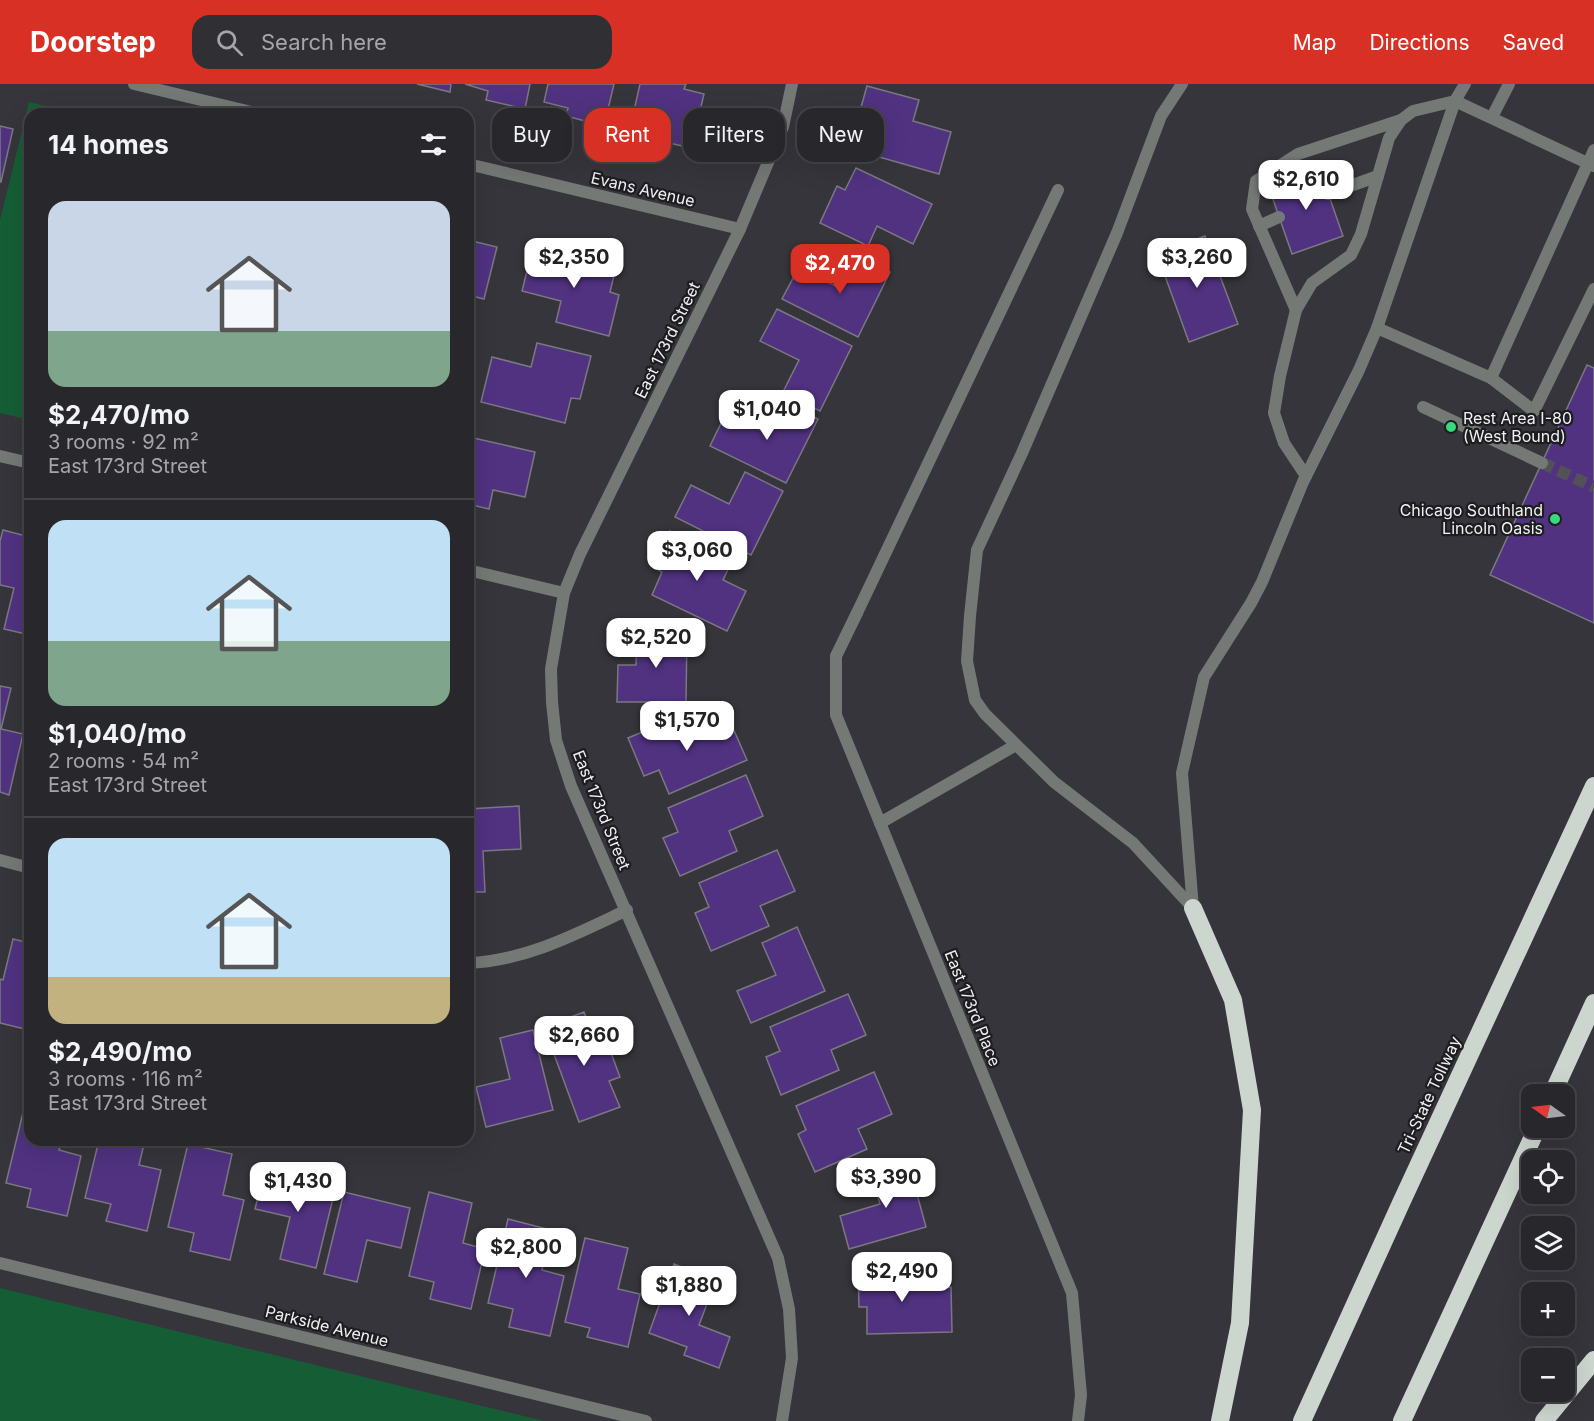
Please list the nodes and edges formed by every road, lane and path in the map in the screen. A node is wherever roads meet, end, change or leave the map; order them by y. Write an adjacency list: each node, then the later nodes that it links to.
1 (134, 84): 7 (street)
2 (792, 84): 18 (street, East 173rd Street)
3 (1182, 84): 30 (street)
4 (1465, 84): 6 (street)
5 (1509, 84): 8 (street)
6 (1455, 101): 8 (street); 9 (street); 21 (street)
7 (235, 108)
8 (1492, 117): 11 (street)
9 (1401, 120): 13 (street); 17 (street)
10 (1594, 150): 11 (street)
11 (1591, 164): 22 (street)
12 (474, 165): 18 (street, Evans Avenue)
13 (1378, 176): 15 (street); 20 (street)
14 (1058, 190): 32 (street, East 173rd Place)
15 (1328, 194)
16 (1279, 217): 17 (street)
17 (1259, 226): 20 (street)
18 (740, 229): 29 (street, East 173rd Street)
19 (1594, 289): 22 (street)
20 (1296, 310): 27 (street)
21 (1377, 328): 22 (street); 27 (street)
22 (1491, 378)
23 (1423, 407): 26 (street)
24 (0, 456): 25 (street)
25 (24, 462)
26 (1542, 463)
27 (1306, 476): 35 (street)
28 (474, 571): 29 (street)
29 (564, 593): 36 (street, East 173rd Street)
30 (1016, 745): 32 (street); 35 (street)
31 (1594, 786): 47 (highway, Tri-State Tollway)
32 (880, 823): 45 (street, East 173rd Place)
33 (0, 860): 34 (street)
34 (24, 866)
35 (1193, 909): 46 (highway)
36 (627, 910): 37 (street); 44 (street, East 173rd Street)
37 (474, 963)
38 (1594, 1003): 39 (highway)
39 (1557, 1084)
40 (1532, 1138): 48 (highway)
41 (0, 1263): 43 (street, Parkside Avenue)
42 (1594, 1360): 49 (highway)
43 (646, 1421)
44 (782, 1421)
45 (1078, 1421)
46 (1220, 1421)
47 (1302, 1421)
48 (1402, 1421)
49 (1544, 1421)

